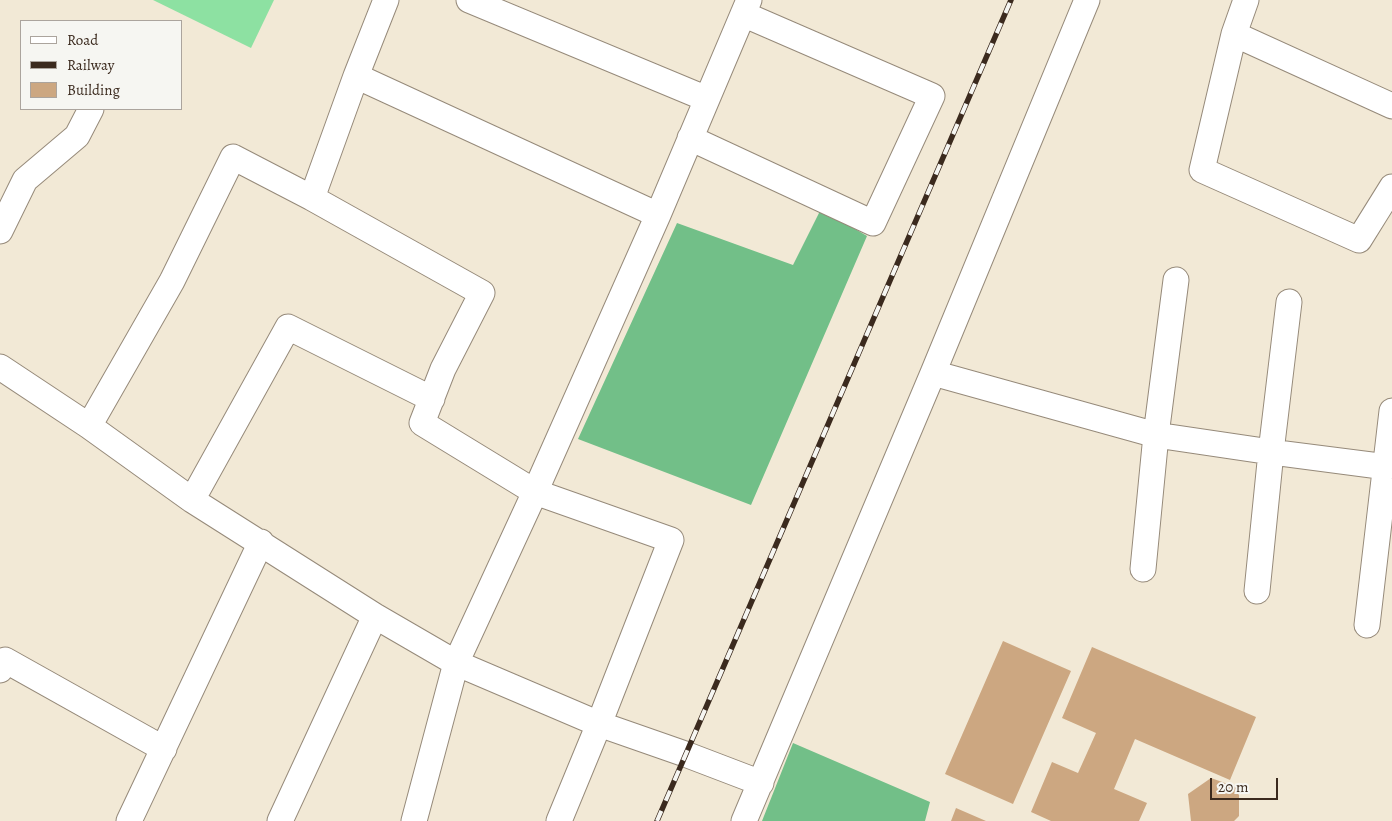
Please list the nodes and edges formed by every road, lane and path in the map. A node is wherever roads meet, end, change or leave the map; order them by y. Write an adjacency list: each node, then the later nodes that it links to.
1 (386, 0): 7 (street)
2 (470, 0): 8 (street)
3 (1087, 0): 19 (street)
4 (1246, 0): 6 (street)
5 (746, 7): 8 (street); 11 (street)
6 (1234, 34): 9 (street); 12 (street)
7 (356, 76): 13 (street); 14 (street)
8 (707, 99): 11 (street)
9 (1392, 106)
10 (90, 110): 15 (street)
11 (690, 138): 14 (street)
12 (1392, 187)
13 (312, 198): 20 (street); 22 (street)
14 (658, 214): 26 (street)
15 (0, 231)
16 (1176, 280): 23 (street)
17 (1289, 302): 24 (street)
18 (0, 367): 22 (street)
19 (933, 373): 23 (street); 37 (street)
20 (432, 398): 26 (street); 27 (street)
21 (1392, 411): 25 (street)
22 (89, 426): 27 (street)
23 (1156, 435): 24 (street); 29 (street)
24 (1271, 452): 25 (street); 30 (street)
25 (1387, 467): 32 (street)
26 (535, 492): 33 (street); 35 (street)
27 (192, 500): 28 (street)
28 (260, 542): 31 (street); 36 (street)
29 (1143, 569)
30 (1257, 591)
31 (375, 616): 33 (street); 39 (street)
32 (1368, 625)
33 (456, 664): 35 (street); 40 (street)
34 (0, 670): 36 (street)
35 (599, 724): 37 (street); 41 (street)
36 (164, 749): 38 (street)
37 (761, 783): 42 (street)
38 (129, 821)
39 (280, 821)
40 (414, 821)
41 (559, 821)
42 (744, 821)

